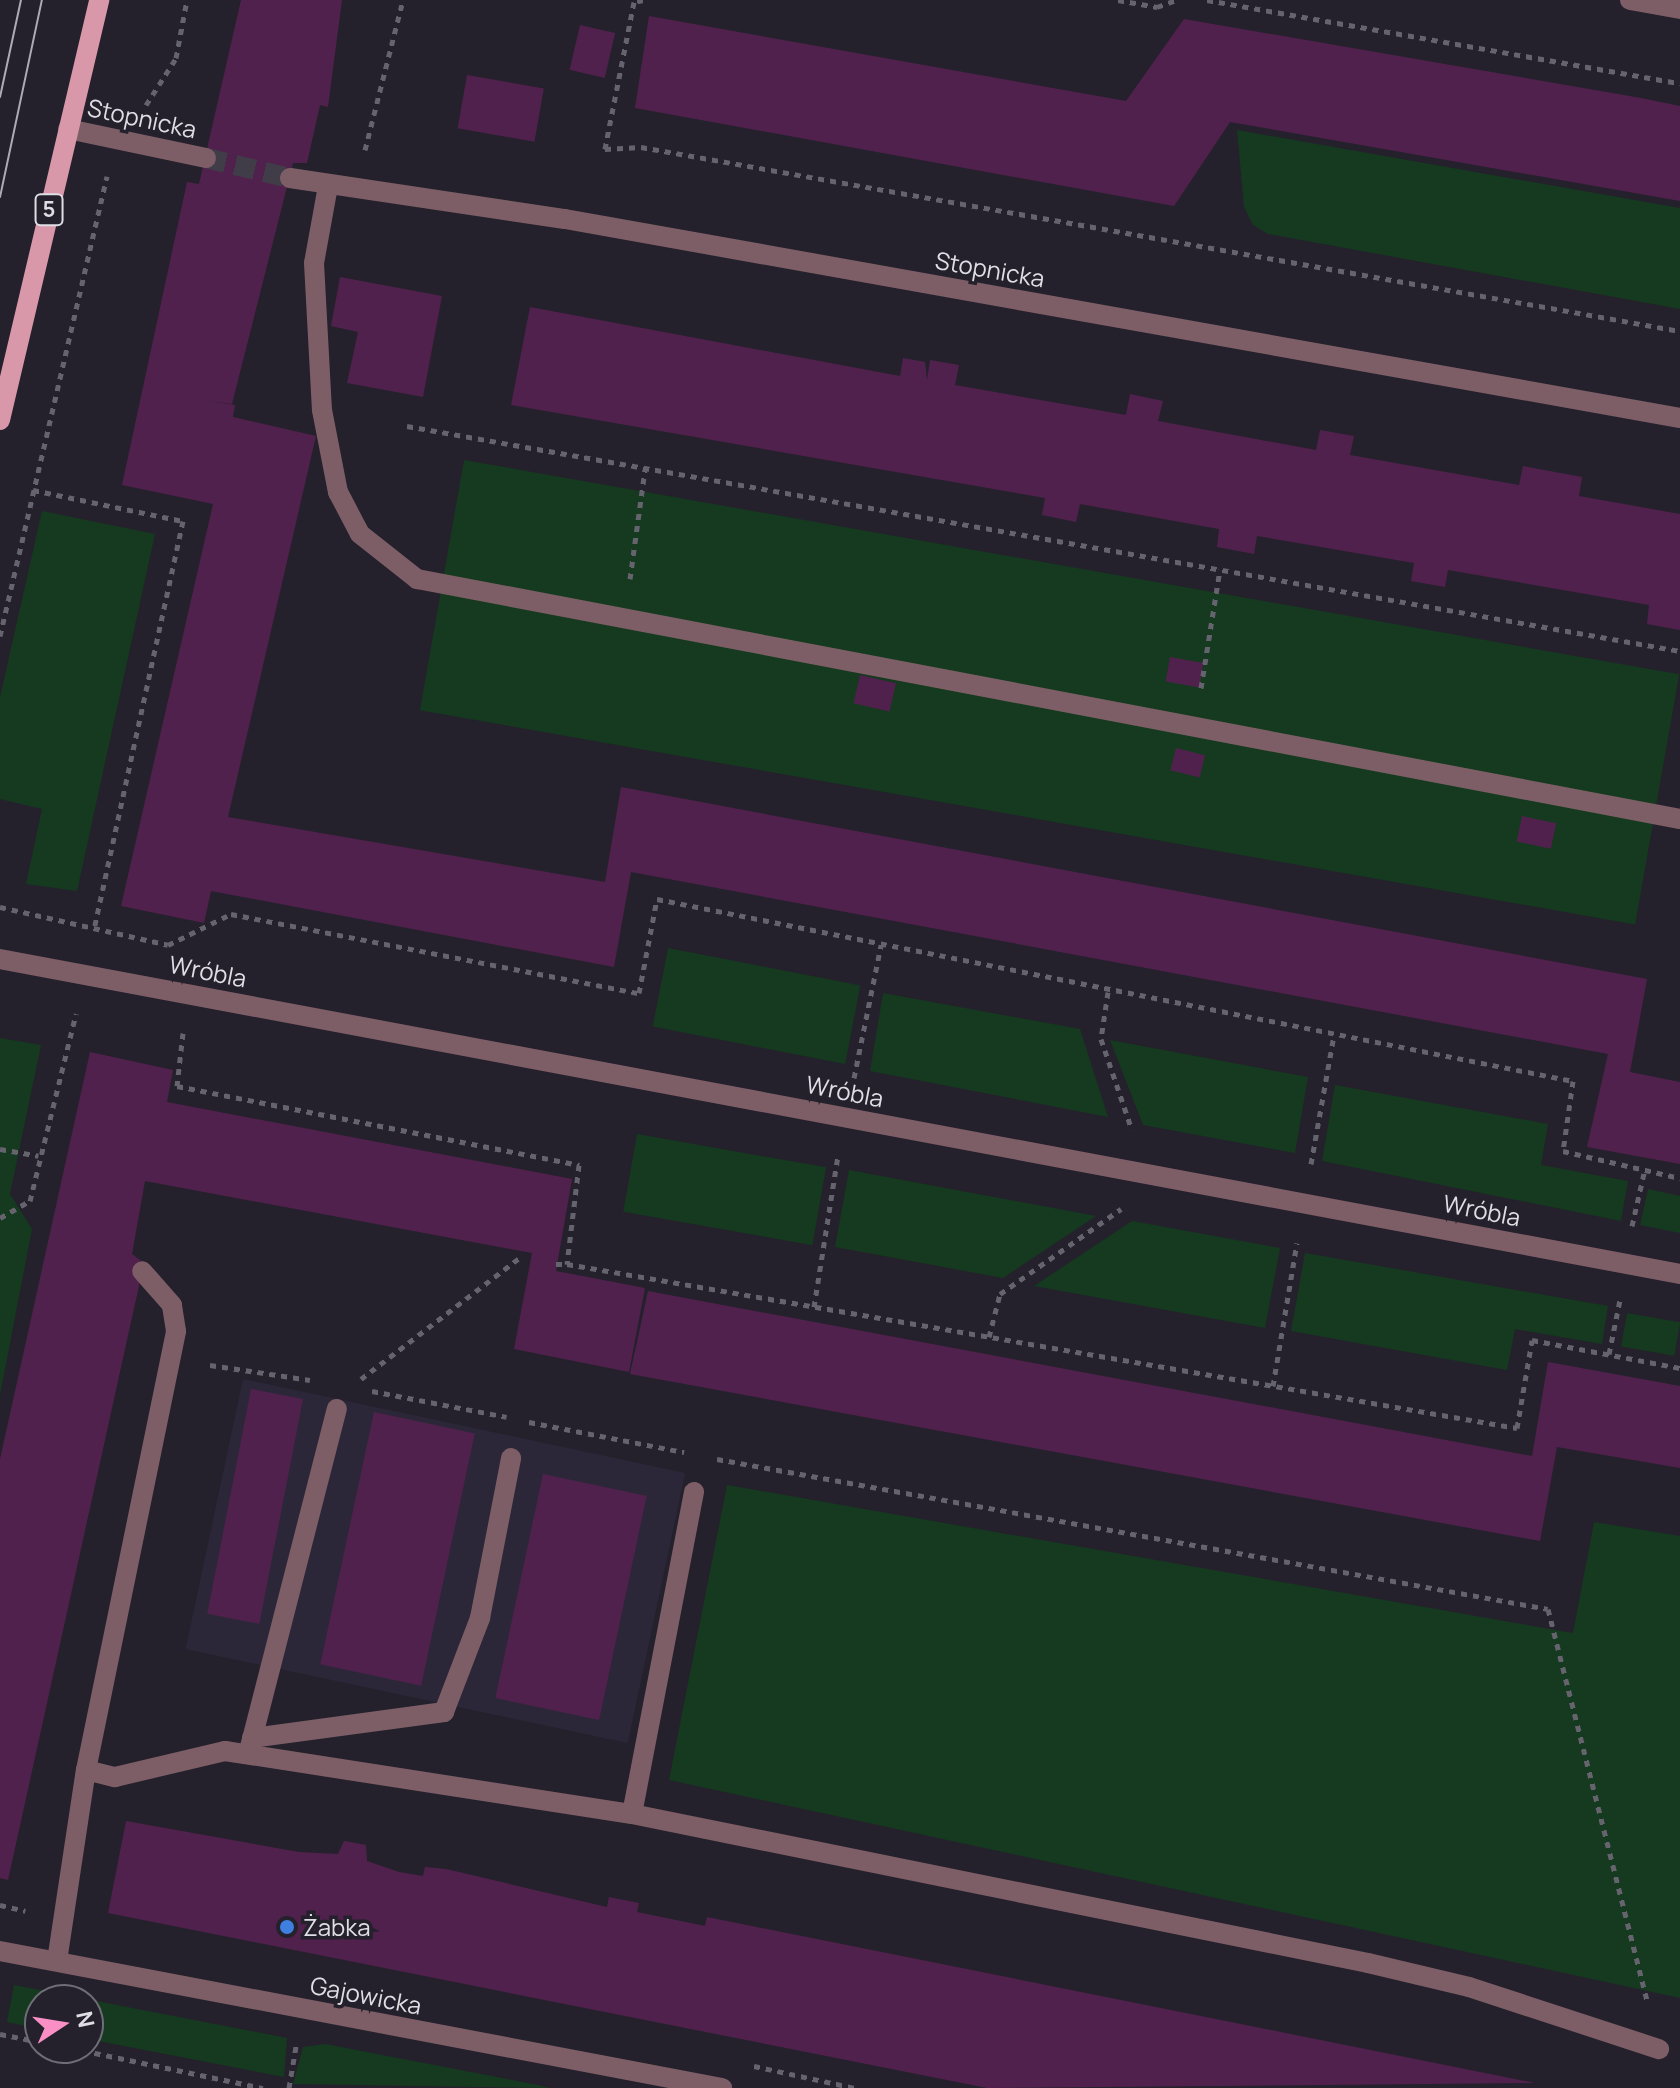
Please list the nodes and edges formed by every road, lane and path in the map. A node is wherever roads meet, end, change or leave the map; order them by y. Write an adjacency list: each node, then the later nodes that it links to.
1 (99, 0): 11 (main road, 5)
2 (187, 0): 12 (path)
3 (403, 0): 13 (path)
4 (643, 0): 17 (path)
5 (1118, 0): 6 (path)
6 (1176, 0)
7 (1207, 0): 10 (path)
8 (1630, 0): 9 (street)
9 (1680, 9)
10 (1680, 83)
11 (68, 129): 12 (street, Stopnicka); 19 (main road, 5)
12 (123, 142): 14 (street, Stopnicka); 22 (path)
13 (364, 156)
14 (206, 158)
15 (290, 178): 16 (street, Stopnicka)
16 (328, 186): 18 (street, Stopnicka); 24 (street)
17 (1680, 331)
18 (1680, 418)
19 (0, 420)
20 (407, 426): 21 (path)
21 (645, 469): 23 (path); 24 (path)
22 (33, 490): 25 (path); 30 (path)
23 (1220, 570): 26 (path); 27 (path)
24 (625, 619): 27 (street)
25 (0, 636)
26 (1680, 651)
27 (1196, 727): 28 (street)
28 (1680, 819)
29 (0, 907): 30 (path)
30 (94, 928): 31 (path)
31 (881, 945): 33 (path); 39 (path)
32 (0, 959): 55 (street, Wróbla)
33 (1108, 992): 38 (path); 40 (path)
34 (61, 1011): 35 (path)
35 (76, 1014): 36 (path); 43 (path)
36 (92, 1017)
37 (169, 1031): 53 (path)
38 (1334, 1035): 44 (path); 45 (path)
39 (853, 1083)
40 (1134, 1135)
41 (0, 1149): 43 (path)
42 (839, 1155): 57 (path)
43 (38, 1156): 48 (path)
44 (1310, 1169)
45 (1645, 1169): 46 (path); 49 (path)
46 (1680, 1178)
47 (1125, 1206): 58 (path)
48 (0, 1218)
49 (1630, 1232)
50 (1298, 1238): 63 (path)
51 (519, 1258): 77 (path)
52 (556, 1264): 53 (path)
53 (567, 1264): 57 (path)
54 (142, 1271): 60 (street)
55 (1680, 1274)
56 (1620, 1299): 59 (path)
57 (814, 1307): 58 (path)
58 (989, 1337): 63 (path)
59 (1609, 1354): 61 (path); 63 (path)
60 (169, 1360): 62 (path); 68 (street)
61 (1680, 1368)
62 (321, 1382)
63 (1273, 1386)
64 (337, 1409): 67 (street)
65 (511, 1458): 67 (street)
66 (694, 1492): 69 (street)
67 (250, 1747): 68 (street); 69 (street)
68 (86, 1770): 73 (street)
69 (632, 1814): 77 (street)
70 (0, 1905): 71 (path)
71 (32, 1912)
72 (0, 1951): 73 (street, Gajowicka)
73 (57, 1961): 81 (street, Gajowicka)
74 (0, 2034): 76 (path)
75 (297, 2037): 80 (path)
76 (24, 2039)
77 (1659, 2049)
78 (104, 2055): 79 (path)
79 (263, 2088)
80 (289, 2088)
81 (722, 2088)

